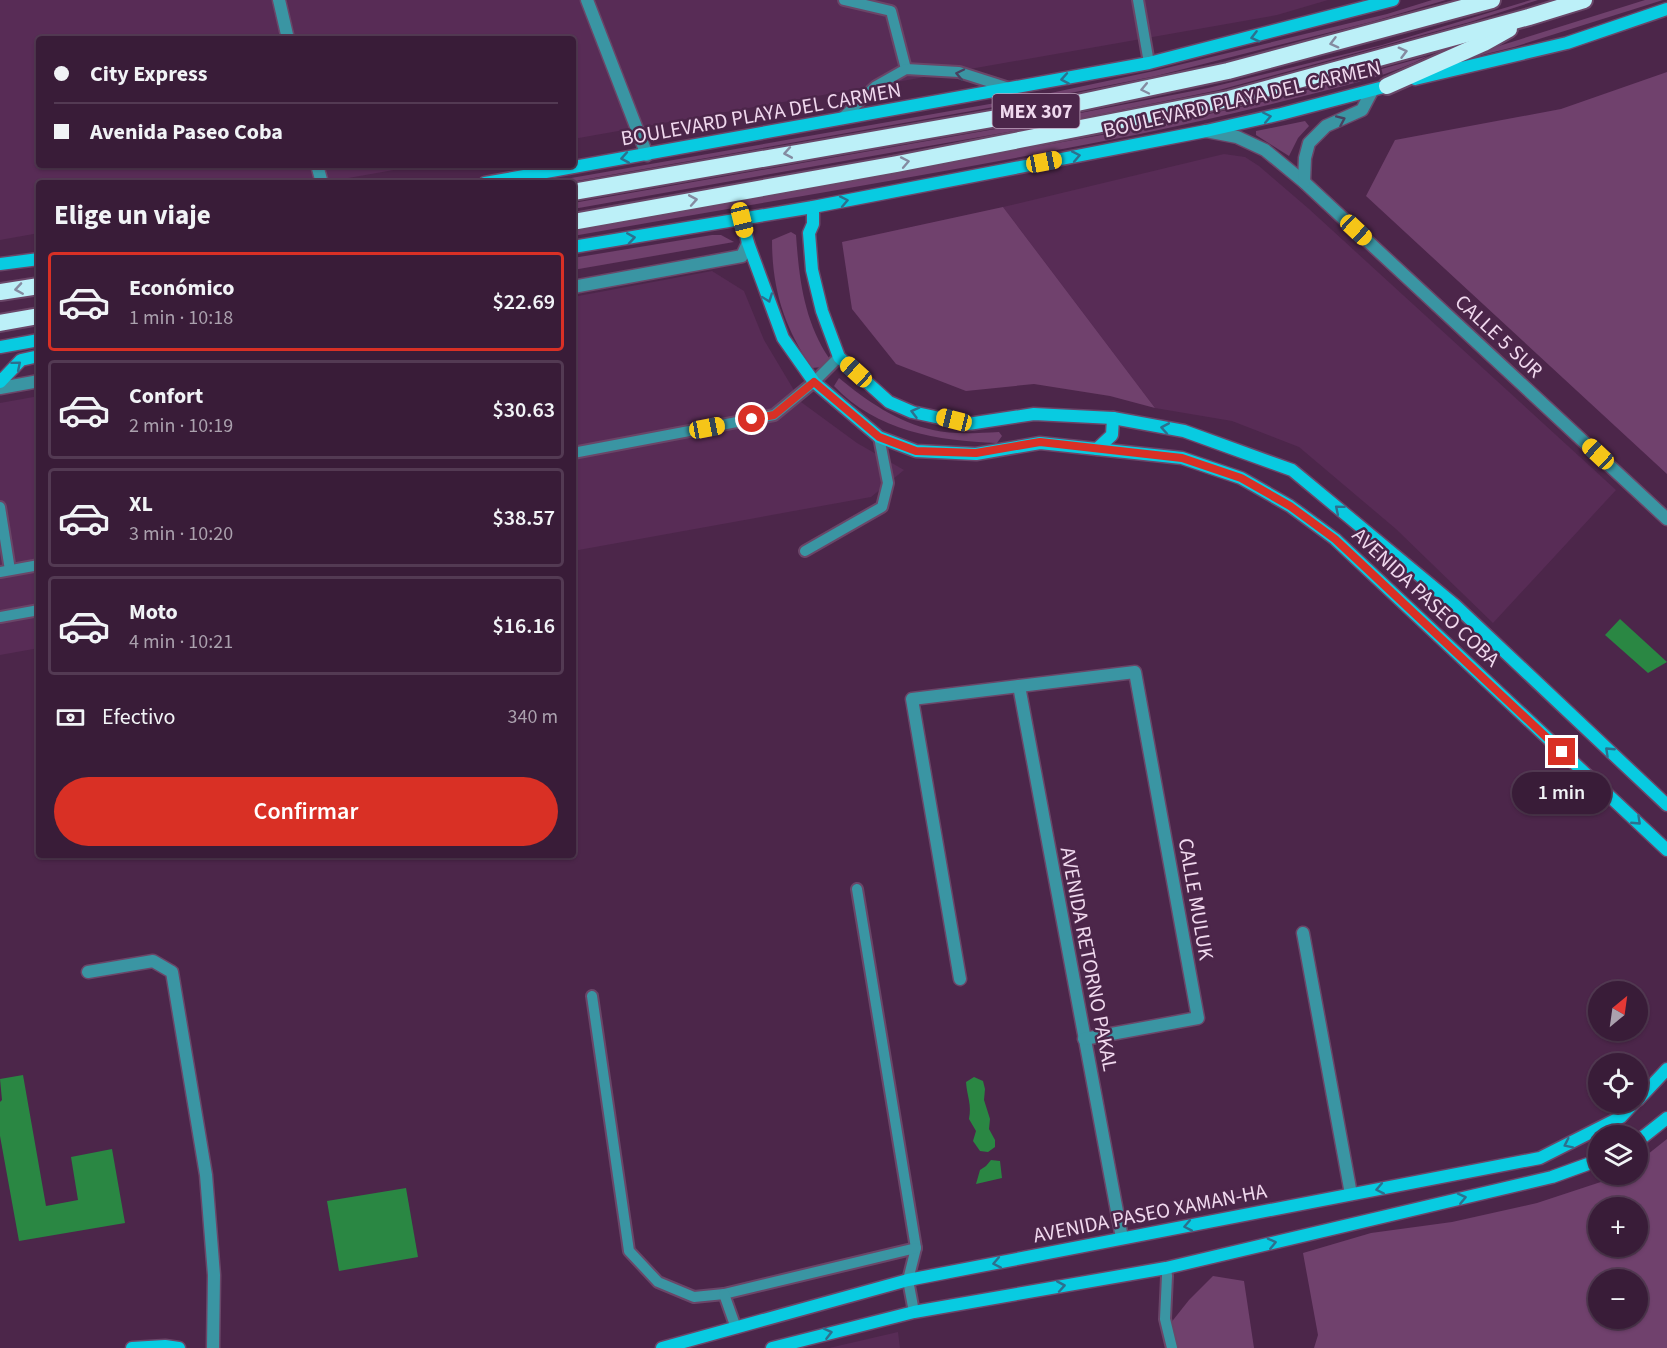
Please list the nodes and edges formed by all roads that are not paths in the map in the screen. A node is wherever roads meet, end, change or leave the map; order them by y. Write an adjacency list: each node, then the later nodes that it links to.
1 (279, 0): 12 (street)
2 (587, 0): 19 (street)
3 (844, 0): 10 (lane)
4 (896, 0): 10 (lane)
5 (1138, 0): 13 (lane)
6 (1393, 0): 13 (main road, BOULEVARD PLAYA DEL CARMEN, one-way to 13)
7 (1492, 0): 24 (highway, MEX 307, one-way to 24)
8 (1584, 0): 11 (highway, MEX 307)
9 (1667, 9): 15 (main road, BOULEVARD PLAYA DEL CARMEN)
10 (891, 11): 14 (lane)
11 (1529, 17): 15 (highway); 27 (highway, MEX 307, one-way to 11)
12 (287, 36)
13 (1149, 63): 16 (main road, BOULEVARD PLAYA DEL CARMEN, one-way to 16)
14 (906, 69): 16 (lane, one-way to 14); 17 (lane)
15 (1380, 88): 18 (main road, BOULEVARD PLAYA DEL CARMEN, one-way to 15); 23 (street, one-way to 15)
16 (1011, 89): 17 (main road, BOULEVARD PLAYA DEL CARMEN)
17 (841, 118): 19 (main road, BOULEVARD PLAYA DEL CARMEN)
18 (1206, 131): 23 (street, CALLE 5 SUR); 25 (main road, BOULEVARD PLAYA DEL CARMEN, one-way to 18)
19 (647, 155): 20 (main road, BOULEVARD PLAYA DEL CARMEN, one-way to 20)
20 (576, 167)
21 (572, 168): 22 (main road, BOULEVARD PLAYA DEL CARMEN, one-way to 22)
22 (502, 180)
23 (1304, 182): 50 (street, CALLE 5 SUR)
24 (576, 191)
25 (813, 207): 26 (main road, BOULEVARD PLAYA DEL CARMEN); 40 (main road, AVENIDA PASEO COBA)
26 (742, 220): 28 (main road, AVENIDA PASEO COBA); 29 (main road, BOULEVARD PLAYA DEL CARMEN, one-way to 26)
27 (576, 221)
28 (748, 243): 33 (street); 43 (main road, AVENIDA PASEO COBA, one-way to 43)
29 (576, 248)
30 (36, 259): 31 (main road)
31 (0, 264)
32 (36, 286): 34 (highway, one-way to 34)
33 (576, 286)
34 (0, 292)
35 (36, 317): 36 (highway)
36 (0, 323)
37 (36, 341): 38 (main road)
38 (0, 347)
39 (36, 357): 41 (main road, one-way to 39)
40 (839, 357): 43 (lane); 45 (main road, AVENIDA PASEO COBA, one-way to 40)
41 (0, 382)
42 (36, 382): 44 (street)
43 (814, 382): 46 (main road, AVENIDA PASEO COBA); 48 (lane)
44 (0, 388)
45 (1113, 418): 47 (main road); 57 (main road, AVENIDA PASEO COBA, one-way to 45)
46 (879, 437): 47 (main road, AVENIDA PASEO COBA); 51 (lane)
47 (1097, 449): 58 (main road, AVENIDA PASEO COBA, one-way to 58)
48 (576, 452)
49 (0, 507): 53 (lane)
50 (1667, 519)
51 (806, 551)
52 (36, 566): 53 (lane)
53 (5, 571)
54 (36, 611): 55 (lane)
55 (0, 617)
56 (1019, 687): 62 (street); 64 (street, AVENIDA RETORNO PAKAL); 64 (street, CALLE MULUK)
57 (1667, 805)
58 (1667, 850)
59 (857, 889): 73 (lane)
60 (1303, 933): 71 (street)
61 (88, 972): 81 (street)
62 (960, 979)
63 (592, 996): 76 (lane)
64 (1084, 1039): 72 (street, AVENIDA RETORNO PAKAL)
65 (1667, 1069): 66 (main road, AVENIDA PASEO XAMAN-HA)
66 (1648, 1089)
67 (1626, 1113): 71 (main road, AVENIDA PASEO XAMAN-HA, one-way to 71)
68 (1667, 1118): 69 (main road)
69 (1648, 1133)
70 (1588, 1164): 74 (main road, one-way to 70)
71 (1351, 1194): 72 (main road, AVENIDA PASEO XAMAN-HA, one-way to 72)
72 (1122, 1238): 75 (main road, AVENIDA PASEO XAMAN-HA, one-way to 75)
73 (916, 1248): 75 (lane); 76 (lane)
74 (1166, 1268): 77 (main road, one-way to 74); 84 (lane)
75 (908, 1280): 77 (lane); 78 (main road, AVENIDA PASEO XAMAN-HA)
76 (724, 1294): 78 (lane)
77 (914, 1312): 83 (main road, one-way to 77)
78 (736, 1328): 82 (main road, AVENIDA PASEO XAMAN-HA)
79 (132, 1348): 80 (main road)
80 (179, 1348)
81 (213, 1348)
82 (662, 1348)
83 (772, 1348)
84 (1172, 1348)

